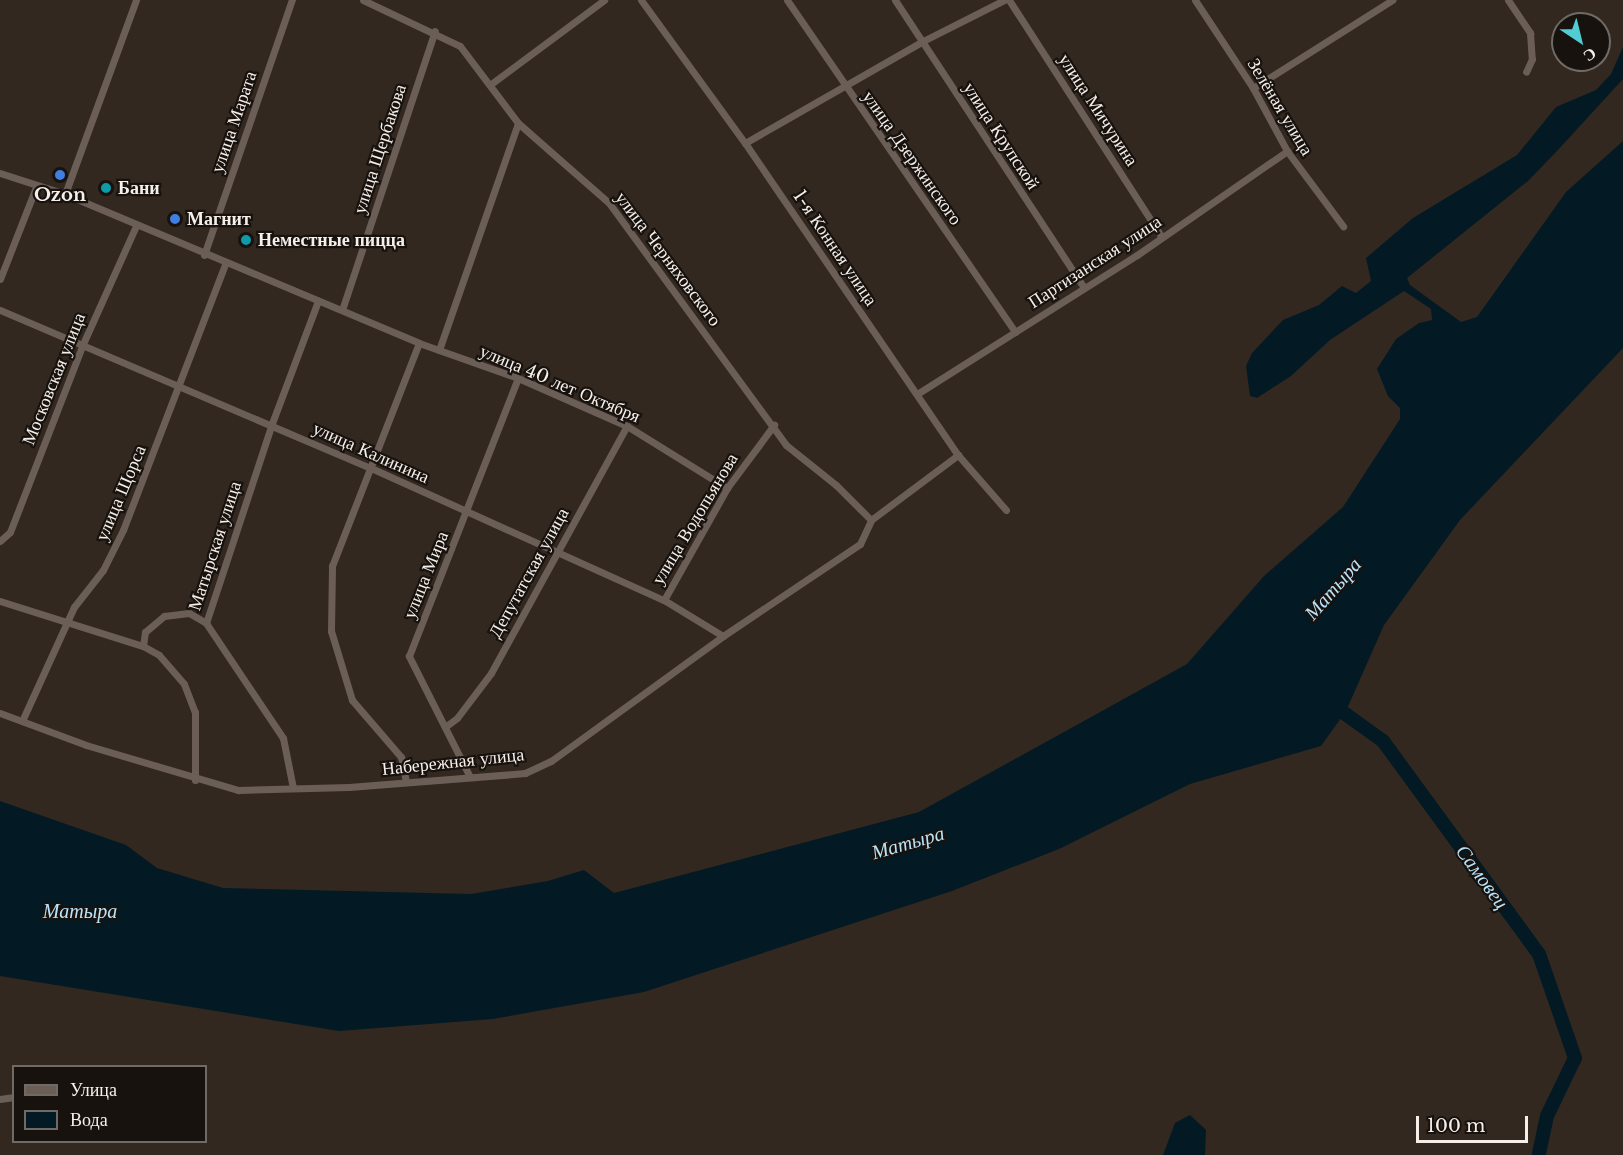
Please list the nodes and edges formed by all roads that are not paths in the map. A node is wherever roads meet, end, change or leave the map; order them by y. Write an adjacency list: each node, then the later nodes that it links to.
1 (135, 0): 23 (street)
2 (292, 0): 27 (street, улица Марата)
3 (363, 0): 12 (street, улица Черняховского)
4 (604, 0): 15 (street)
5 (641, 0): 19 (street, 1-я Конная улица)
6 (787, 0): 16 (street, улица Дзержинского)
7 (894, 0): 13 (street, улица Крупской)
8 (1006, 0): 13 (street); 26 (street, улица Мичурина)
9 (1195, 0): 17 (street, Зелёная улица)
10 (1392, 0): 17 (street)
11 (1508, 0): 14 (street)
12 (435, 31): 15 (street, улица Черняховского); 33 (street, улица Щербакова)
13 (921, 42): 16 (street); 30 (street, улица Крупской)
14 (1526, 72)
15 (491, 84): 18 (street, улица Черняховского)
16 (844, 86): 19 (street); 34 (street, улица Дзержинского)
17 (1253, 88): 20 (street, Зелёная улица)
18 (518, 123): 37 (street); 41 (street, улица Черняховского)
19 (745, 143): 40 (street, 1-я Конная улица)
20 (1287, 151): 25 (street, Зелёная улица); 26 (street, Партизанская улица)
21 (0, 173): 22 (street, улица 40 лет Октября)
22 (36, 186): 23 (street, улица 40 лет Октября); 29 (street)
23 (64, 194): 24 (street, улица 40 лет Октября)
24 (136, 226): 27 (street, улица 40 лет Октября); 36 (street, Московская улица)
25 (1343, 226)
26 (1162, 237): 30 (street, Партизанская улица)
27 (204, 255): 28 (street, улица 40 лет Октября)
28 (225, 264): 31 (street, улица 40 лет Октября); 39 (street, улица Щорса)
29 (0, 279)
30 (1084, 288): 34 (street, Партизанская улица)
31 (318, 301): 33 (street, улица 40 лет Октября); 42 (street, Матырская улица)
32 (0, 310): 36 (street, улица Калинина)
33 (342, 310): 35 (street, улица 40 лет Октября)
34 (1015, 332): 40 (street, Партизанская улица)
35 (419, 343): 37 (street, улица 40 лет Октября); 45 (street)
36 (82, 346): 39 (street, улица Калинина); 50 (street, Московская улица)
37 (439, 350): 38 (street, улица 40 лет Октября)
38 (518, 378): 43 (street, улица 40 лет Октября); 48 (street, улица Мира)
39 (180, 387): 42 (street, улица Калинина); 54 (street, улица Щорса)
40 (917, 394): 44 (street, 1-я Конная улица)
41 (774, 424): 46 (street, улица Водопьянова); 49 (street, улица Черняховского)
42 (271, 426): 45 (street, улица Калинина); 55 (street, Матырская улица)
43 (627, 426): 46 (street, улица 40 лет Октября); 51 (street, Депутатская улица)
44 (958, 455): 47 (street, 1-я Конная улица); 49 (street, Набережная улица)
45 (371, 468): 48 (street, улица Калинина); 63 (street)
46 (727, 488): 52 (street, улица Водопьянова)
47 (1006, 510)
48 (468, 513): 51 (street, улица Калинина); 60 (street, улица Мира)
49 (871, 520): 56 (street, Набережная улица)
50 (0, 541)
51 (557, 555): 52 (street, улица Калинина); 60 (street, Депутатская улица)
52 (664, 600): 56 (street, улица Калинина)
53 (0, 601): 54 (street)
54 (68, 623): 57 (street); 59 (street, улица Щорса)
55 (206, 623): 57 (street); 64 (street, Матырская улица)
56 (723, 636): 61 (street, Набережная улица)
57 (143, 646): 62 (street)
58 (0, 713): 59 (street, Набережная улица)
59 (22, 721): 62 (street, Набережная улица)
60 (445, 727): 61 (street, улица Мира)
61 (470, 777): 63 (street, Набережная улица)
62 (195, 780): 64 (street, Набережная улица)
63 (406, 782): 64 (street, Набережная улица)
64 (292, 788)

